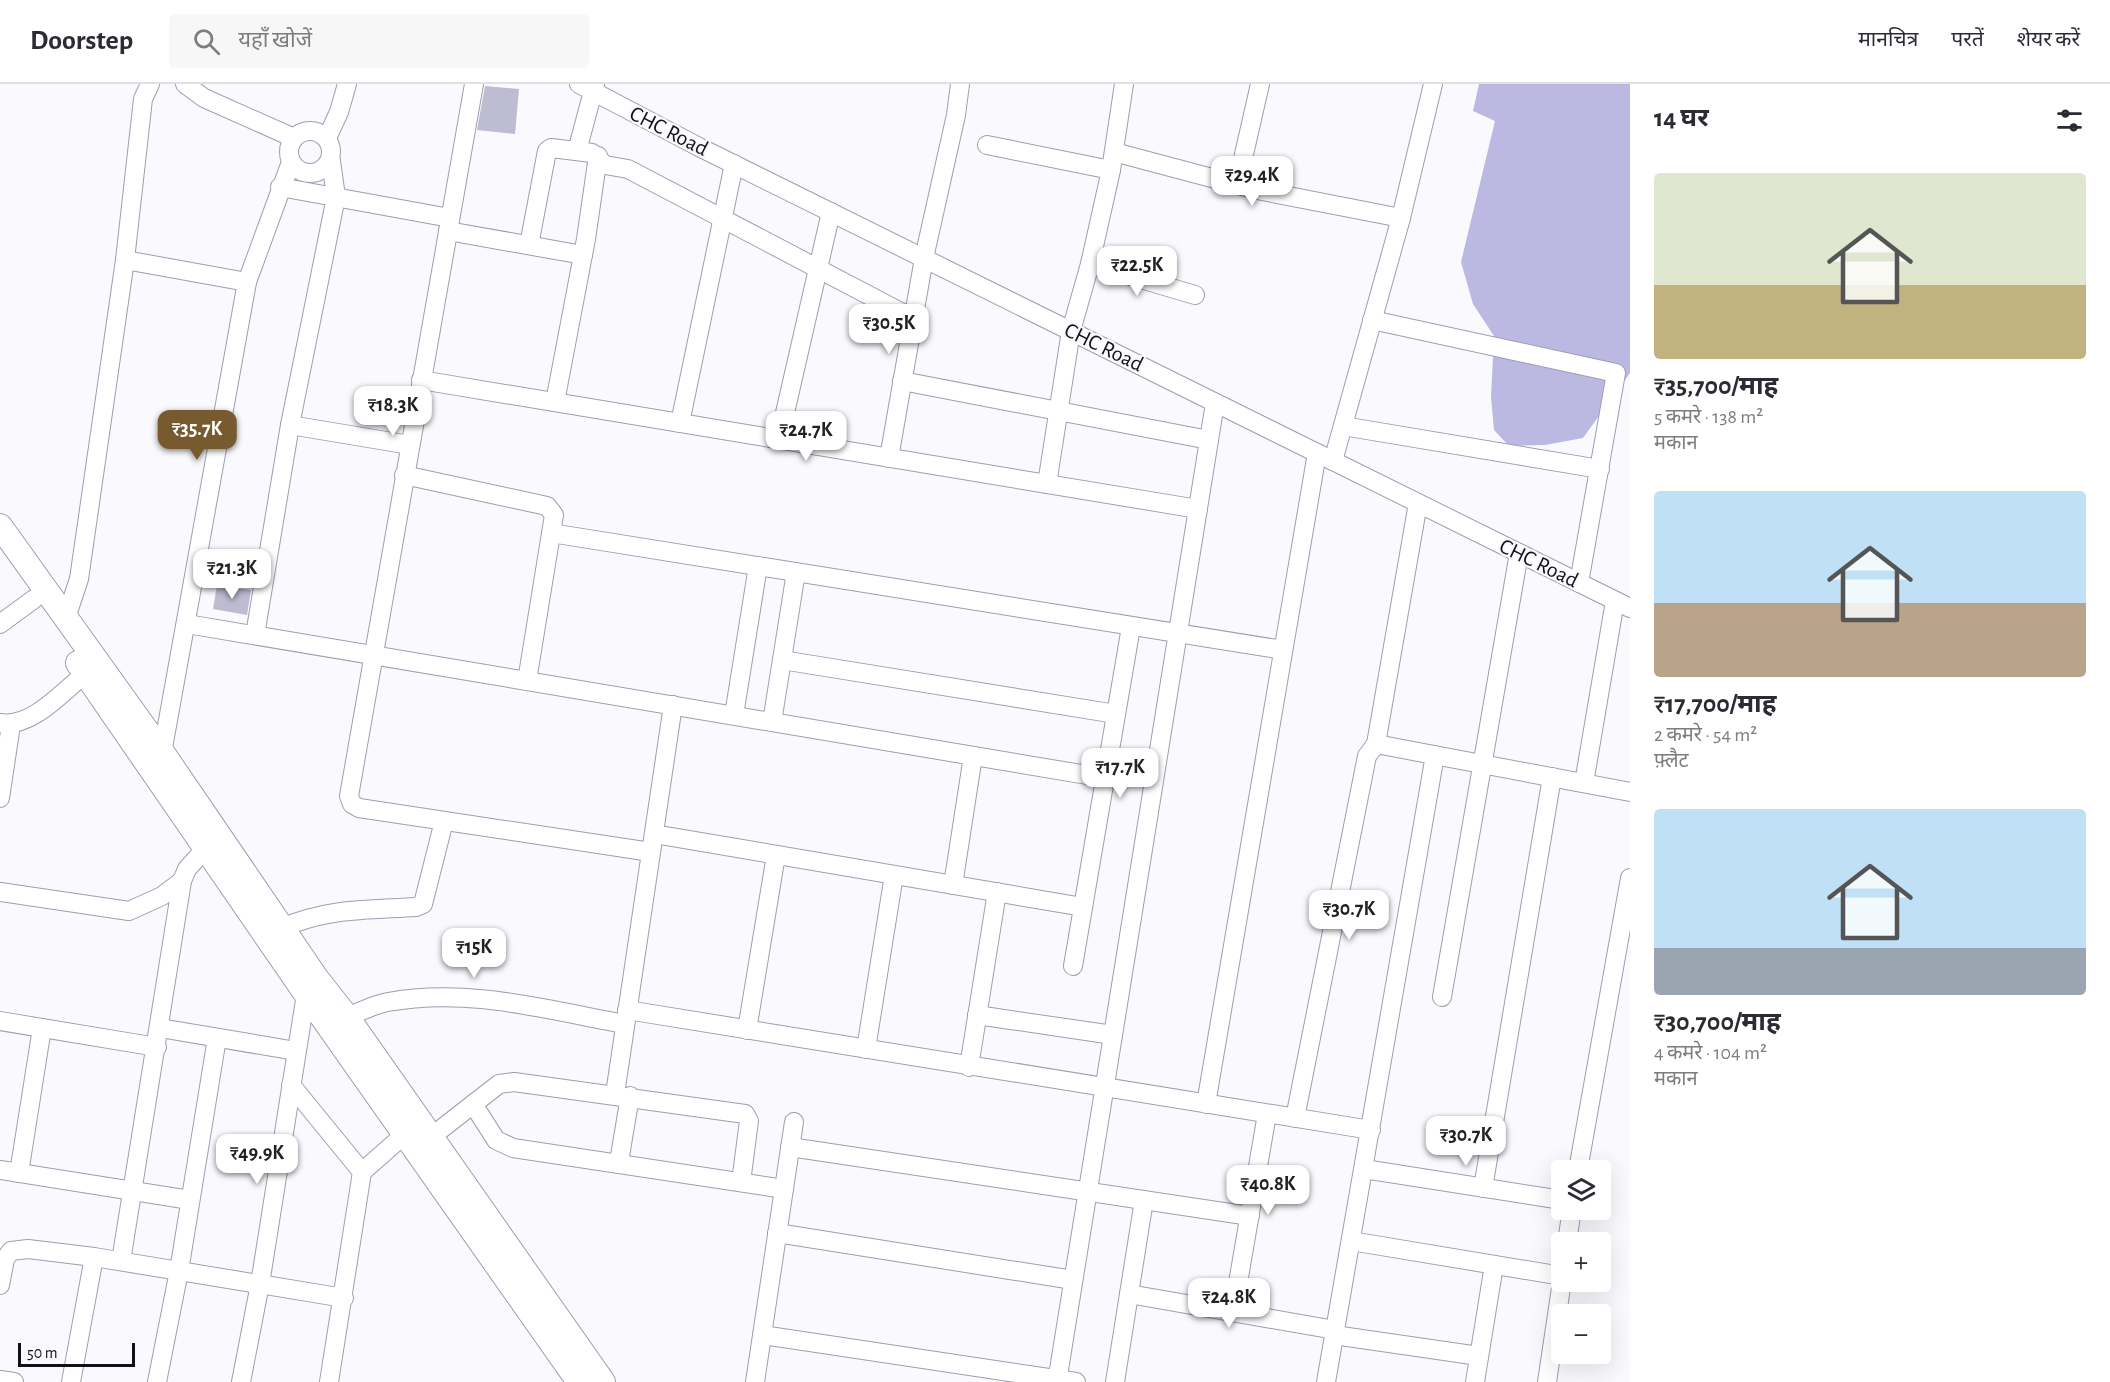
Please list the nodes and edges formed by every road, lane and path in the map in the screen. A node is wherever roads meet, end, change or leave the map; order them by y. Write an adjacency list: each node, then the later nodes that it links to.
1 (150, 84): 29 (street)
2 (185, 84): 10 (street)
3 (347, 84): 11 (street)
4 (474, 84): 25 (street)
5 (957, 84): 28 (street)
6 (1124, 84): 16 (street)
7 (1433, 84): 23 (street)
8 (1257, 85): 19 (street)
9 (590, 87): 13 (street); 18 (street, CHC Road)
10 (294, 138): 11 (street); 17 (street)
11 (327, 138): 15 (street)
12 (987, 144): 16 (street)
13 (577, 151): 14 (street); 26 (street)
14 (598, 156): 24 (street); 27 (street)
15 (331, 161): 17 (street); 21 (street)
16 (1112, 161): 19 (street); 30 (street)
17 (291, 162): 20 (street)
18 (734, 164): 22 (street, CHC Road); 24 (street)
19 (1238, 185): 23 (street)
20 (280, 187): 21 (street); 32 (street)
21 (336, 197): 25 (street); 43 (street)
22 (831, 212): 28 (street, CHC Road); 31 (street)
23 (1401, 218): 35 (street)
24 (723, 219): 31 (street); 42 (street)
25 (449, 224): 26 (street); 37 (street)
26 (529, 245): 27 (street)
27 (583, 255): 39 (street)
28 (924, 258): 34 (street); 36 (street, CHC Road)
29 (125, 260): 32 (street); 64 (street)
30 (1090, 264): 33 (street); 36 (street)
31 (818, 269): 34 (street); 45 (street)
32 (247, 282): 66 (street)
33 (1194, 296)
34 (914, 319): 38 (street)
35 (1372, 320): 44 (street); 50 (street)
36 (1071, 331): 40 (street, CHC Road); 41 (street)
37 (421, 380): 39 (street); 47 (street)
38 (902, 381): 41 (street); 49 (street)
39 (555, 402): 42 (street)
40 (1215, 403): 46 (street); 48 (street, CHC Road)
41 (1059, 411): 46 (street); 52 (street)
42 (680, 423): 45 (street)
43 (290, 425): 47 (street); 69 (street)
44 (1342, 426): 48 (street); 50 (street)
45 (779, 439): 49 (street)
46 (1209, 440): 54 (street)
47 (410, 445): 51 (street)
48 (1325, 457): 53 (street, CHC Road); 70 (street)
49 (889, 458): 52 (street)
50 (1600, 469): 61 (street)
51 (404, 475): 56 (street); 71 (street)
52 (1047, 484): 54 (street)
53 (1418, 503): 58 (street, CHC Road); 80 (street)
54 (1198, 509): 68 (street)
55 (0, 526): 64 (main road)
56 (551, 533): 59 (street); 74 (street)
57 (0, 553): 62 (main road)
58 (1519, 553): 61 (street, CHC Road); 84 (street)
59 (758, 566): 60 (street); 77 (street)
60 (796, 572): 67 (street); 72 (street)
61 (1579, 583): 63 (street, CHC Road)
62 (34, 599): 65 (street); 73 (main road)
63 (1623, 604): 88 (street)
64 (66, 618): 81 (main road)
65 (0, 624)
66 (187, 624): 69 (street); 81 (street)
67 (1131, 627): 68 (street); 76 (street)
68 (1178, 634): 70 (street); 113 (street)
69 (255, 635): 71 (street)
70 (1283, 650): 123 (street)
71 (373, 655): 74 (street); 91 (street)
72 (782, 660): 76 (street); 78 (street)
73 (86, 674): 79 (street); 85 (main road)
74 (527, 681): 75 (street)
75 (673, 705): 77 (street); 92 (street)
76 (1116, 714): 87 (street)
77 (734, 716): 78 (street)
78 (772, 722): 83 (street)
79 (5, 724): 90 (street)
80 (1376, 744): 82 (street); 125 (street)
81 (162, 752): 85 (street); 102 (main road)
82 (1435, 755): 84 (street); 127 (street)
83 (973, 756): 87 (street); 98 (street)
84 (1482, 764): 86 (street); 105 (street)
85 (157, 777): 93 (main road)
86 (1552, 777): 88 (street); 137 (street)
87 (1105, 778): 101 (street)
88 (1584, 783): 89 (street)
89 (1630, 792)
90 (0, 798)
91 (444, 821): 92 (street); 102 (street)
92 (652, 843): 94 (street); 107 (street)
93 (206, 849): 97 (street); 104 (main road)
94 (776, 855): 95 (street); 112 (street)
95 (894, 875): 98 (street); 116 (street)
96 (1630, 878): 130 (street)
97 (182, 881): 99 (street); 111 (street)
98 (953, 885): 100 (street)
99 (0, 892)
100 (997, 892): 101 (street); 106 (street)
101 (1083, 907): 103 (street)
102 (282, 928): 109 (main road)
103 (1073, 966)
104 (306, 994): 109 (main road); 117 (street)
105 (1442, 997)
106 (977, 1015): 113 (street); 118 (street)
107 (626, 1017): 109 (street); 112 (street); 121 (street)
108 (0, 1021): 110 (street)
109 (338, 1021): 128 (main road)
110 (42, 1028): 115 (street); 135 (street)
111 (160, 1028): 114 (street); 115 (street)
112 (747, 1030): 116 (street)
113 (1113, 1035): 120 (street)
114 (217, 1038): 117 (street); 142 (street)
115 (157, 1047): 139 (street)
116 (866, 1049): 118 (street)
117 (296, 1051): 119 (street)
118 (969, 1066): 120 (street)
119 (291, 1085): 134 (street); 153 (street)
120 (1104, 1089): 123 (street); 140 (street)
121 (622, 1095): 122 (street); 131 (street); 136 (street)
122 (473, 1104): 128 (street); 131 (street)
123 (1206, 1104): 124 (street)
124 (1267, 1114): 125 (street); 144 (street)
125 (1295, 1118): 127 (street)
126 (794, 1122): 129 (street)
127 (1371, 1130): 132 (street)
128 (417, 1140): 134 (street); 170 (main road); 171 (main road)
129 (790, 1147): 138 (street); 140 (street)
130 (1580, 1160)
131 (619, 1162): 136 (street)
132 (1364, 1169): 137 (street); 146 (street)
133 (0, 1170): 135 (street)
134 (362, 1172): 157 (street)
135 (19, 1173): 139 (street)
136 (741, 1182): 138 (street)
137 (1483, 1188): 141 (street)
138 (784, 1189): 145 (street)
139 (134, 1191): 142 (street); 148 (street)
140 (1087, 1191): 143 (street); 152 (street)
141 (1551, 1198)
142 (190, 1200): 150 (street)
143 (1144, 1200): 144 (street); 156 (street)
144 (1250, 1216): 158 (street)
145 (777, 1233): 152 (street); 160 (street)
146 (1351, 1241): 149 (street); 159 (street)
147 (94, 1257): 148 (street); 154 (street); 166 (street)
148 (121, 1261): 150 (street)
149 (1494, 1265): 151 (street); 161 (street)
150 (179, 1271): 153 (street); 167 (street)
151 (1551, 1274)
152 (1073, 1280): 163 (street)
153 (260, 1284): 157 (street); 168 (street)
154 (0, 1286)
155 (1560, 1292): 176 (street)
156 (1129, 1294): 158 (street); 174 (street)
157 (344, 1298): 169 (street)
158 (1233, 1312): 159 (street)
159 (1335, 1332): 161 (street); 164 (street)
160 (762, 1335): 163 (street); 172 (street)
161 (1479, 1356): 175 (street)
162 (0, 1380): 165 (street)
163 (1057, 1380): 173 (street)
164 (1330, 1381)
165 (14, 1382)
166 (71, 1382)
167 (157, 1382)
168 (241, 1382)
169 (329, 1382)
170 (579, 1382)
171 (603, 1382)
172 (755, 1382)
173 (1076, 1382)
174 (1115, 1382)
175 (1475, 1382)
176 (1547, 1382)

